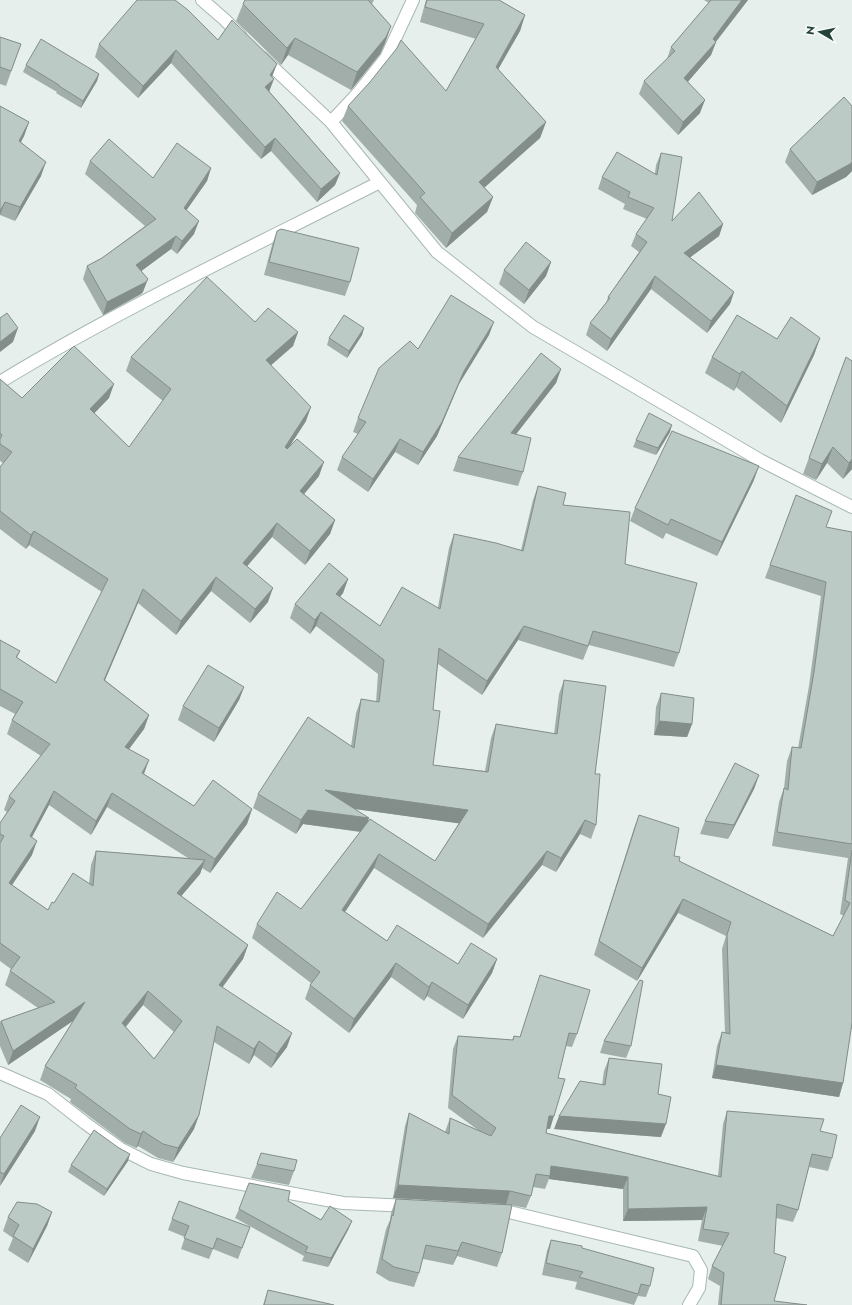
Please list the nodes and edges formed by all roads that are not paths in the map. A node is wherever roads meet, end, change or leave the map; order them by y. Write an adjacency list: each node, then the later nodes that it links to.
1 (202, 0): 3 (street)
2 (413, 0): 5 (street)
3 (246, 41)
4 (257, 52): 5 (street)
5 (331, 122): 6 (street)
6 (380, 182): 7 (street); 8 (street)
7 (0, 382)
8 (852, 507)
9 (0, 1073): 10 (street)
10 (420, 1207)
11 (482, 1210): 12 (street)
12 (689, 1305)

